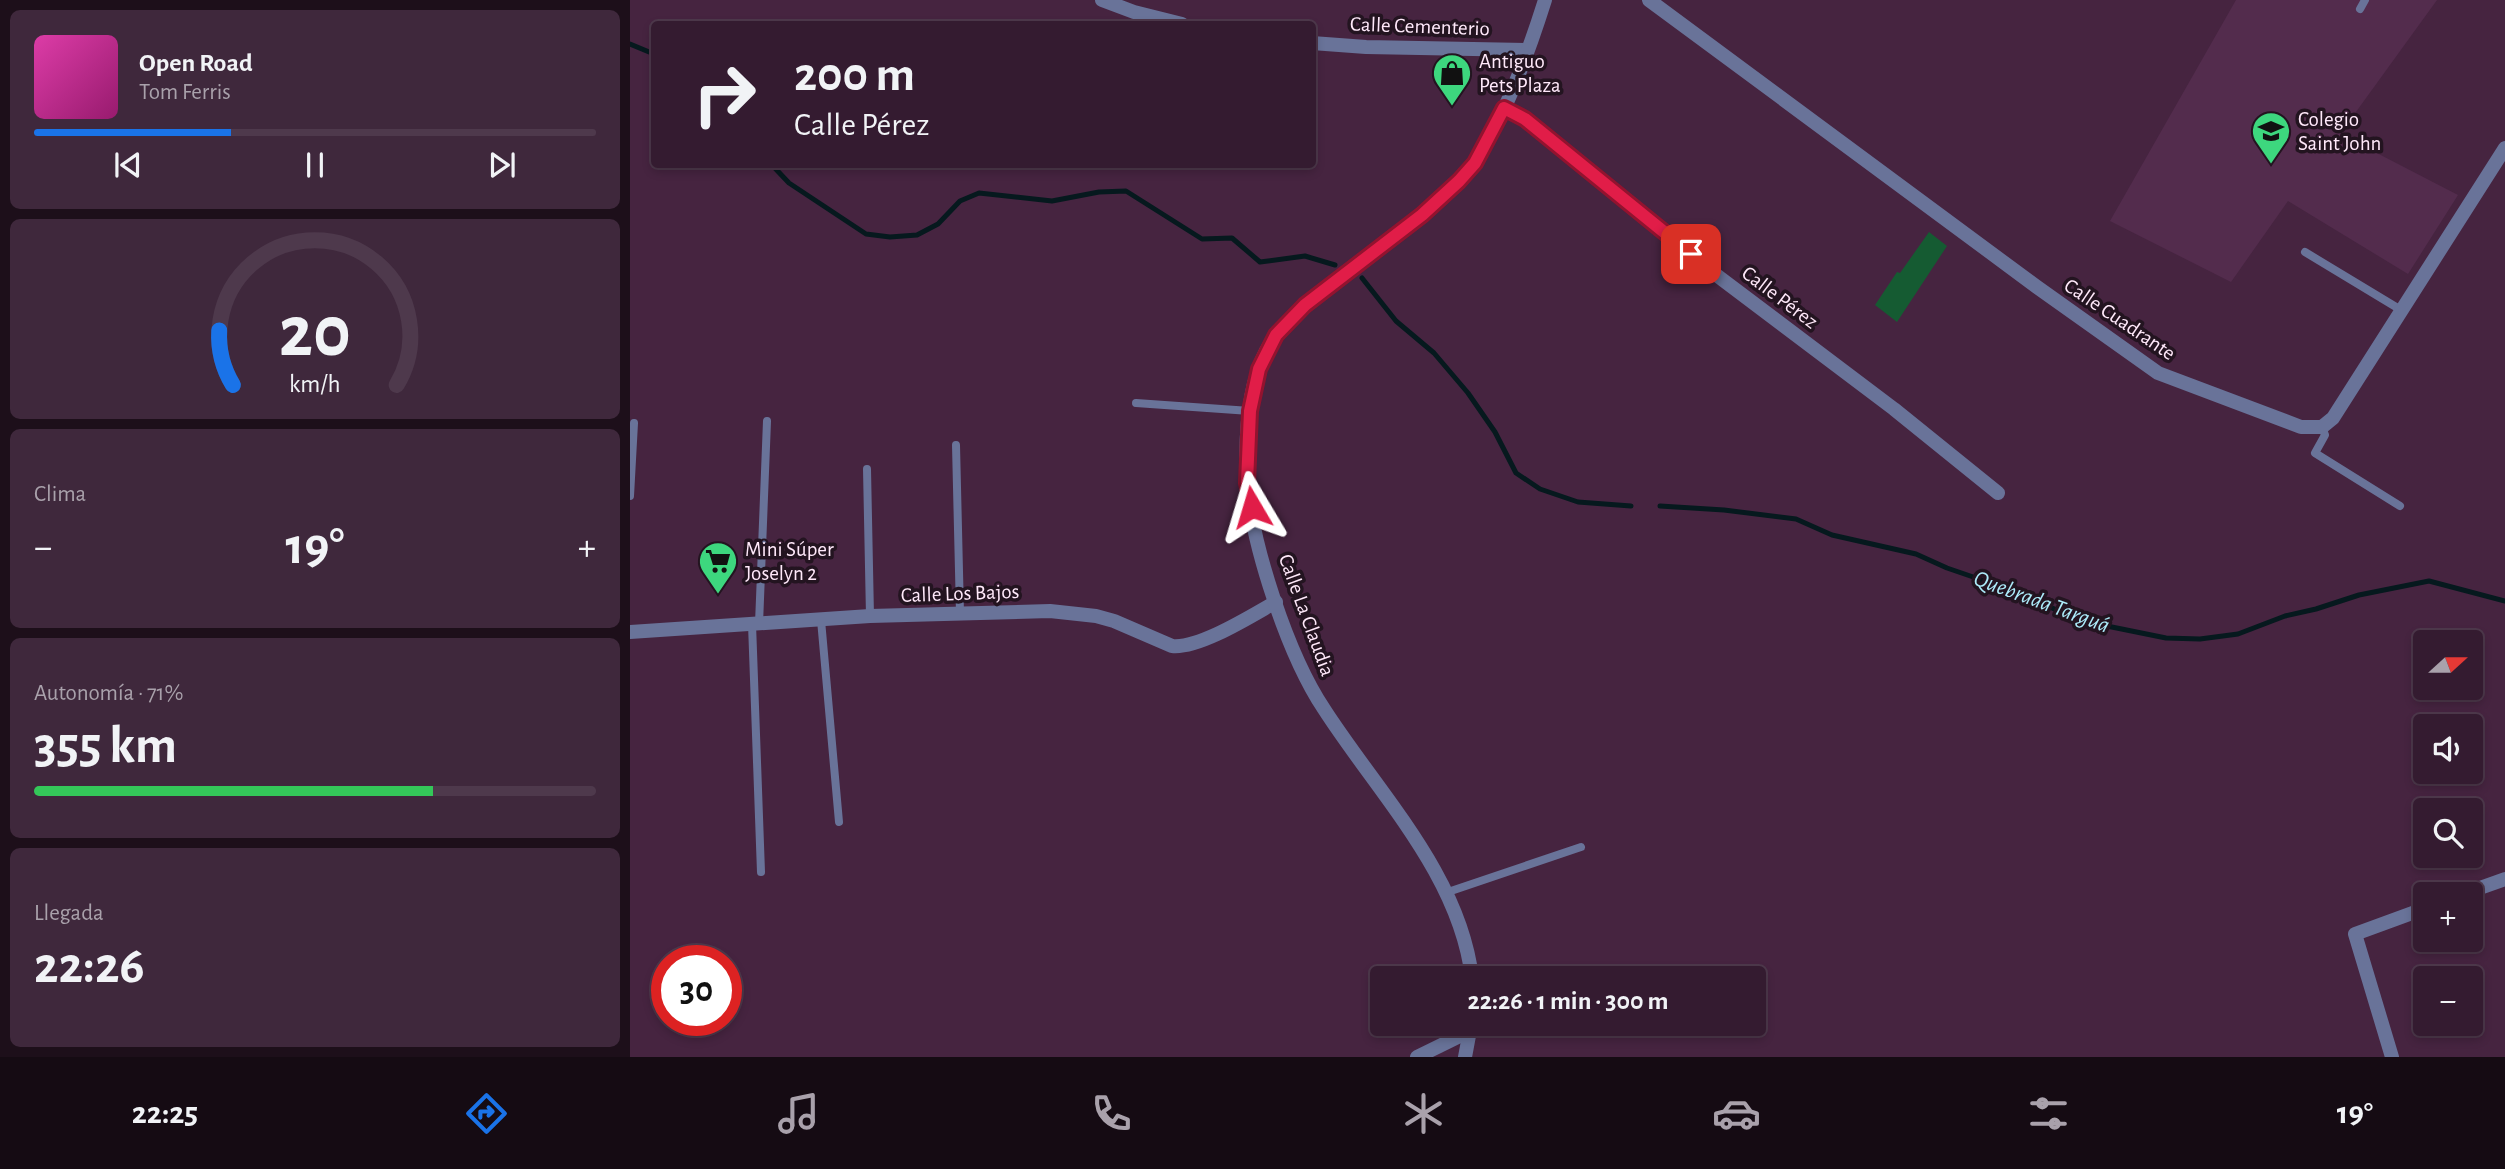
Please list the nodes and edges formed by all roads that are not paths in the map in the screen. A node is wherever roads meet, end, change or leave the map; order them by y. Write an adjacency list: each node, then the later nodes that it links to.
1 (1102, 0): 5 (street)
2 (1545, 0): 9 (street, Calle La Claudia)
3 (1649, 0): 18 (street, Calle Cuadrante)
4 (2365, 0): 6 (lane)
5 (1137, 6): 7 (street)
6 (2360, 9)
7 (1174, 21)
8 (1316, 43): 9 (street, Calle Cementerio)
9 (1527, 50): 10 (street, Calle La Claudia)
10 (1504, 108): 15 (street, Calle La Claudia); 21 (street, Calle Pérez)
11 (2505, 148): 13 (street)
12 (2305, 252): 13 (lane)
13 (2401, 310): 18 (street)
14 (1136, 403): 15 (lane)
15 (1250, 411): 24 (street, Calle La Claudia)
16 (767, 421): 28 (lane)
17 (634, 423): 22 (lane)
18 (2322, 427): 23 (lane)
19 (956, 445): 25 (lane)
20 (867, 469): 26 (lane)
21 (1998, 494)
22 (630, 496)
23 (2400, 506)
24 (1276, 602): 25 (street, Calle Los Bajos); 35 (street, Calle La Claudia)
25 (960, 613): 26 (street, Calle Los Bajos)
26 (870, 616): 27 (street, Calle Los Bajos)
27 (821, 620): 28 (street, Calle Los Bajos); 30 (lane)
28 (756, 624): 29 (street, Calle Los Bajos); 32 (lane)
29 (630, 632)
30 (839, 822)
31 (1581, 847): 35 (lane)
32 (761, 872)
33 (2505, 879): 34 (street)
34 (2483, 887)
35 (1445, 893): 37 (street, Calle La Claudia)
36 (2413, 913): 42 (street)
37 (1469, 966)
38 (1456, 1036): 40 (street)
39 (1469, 1036): 41 (street)
40 (1417, 1057)
41 (1465, 1057)
42 (2392, 1057)

